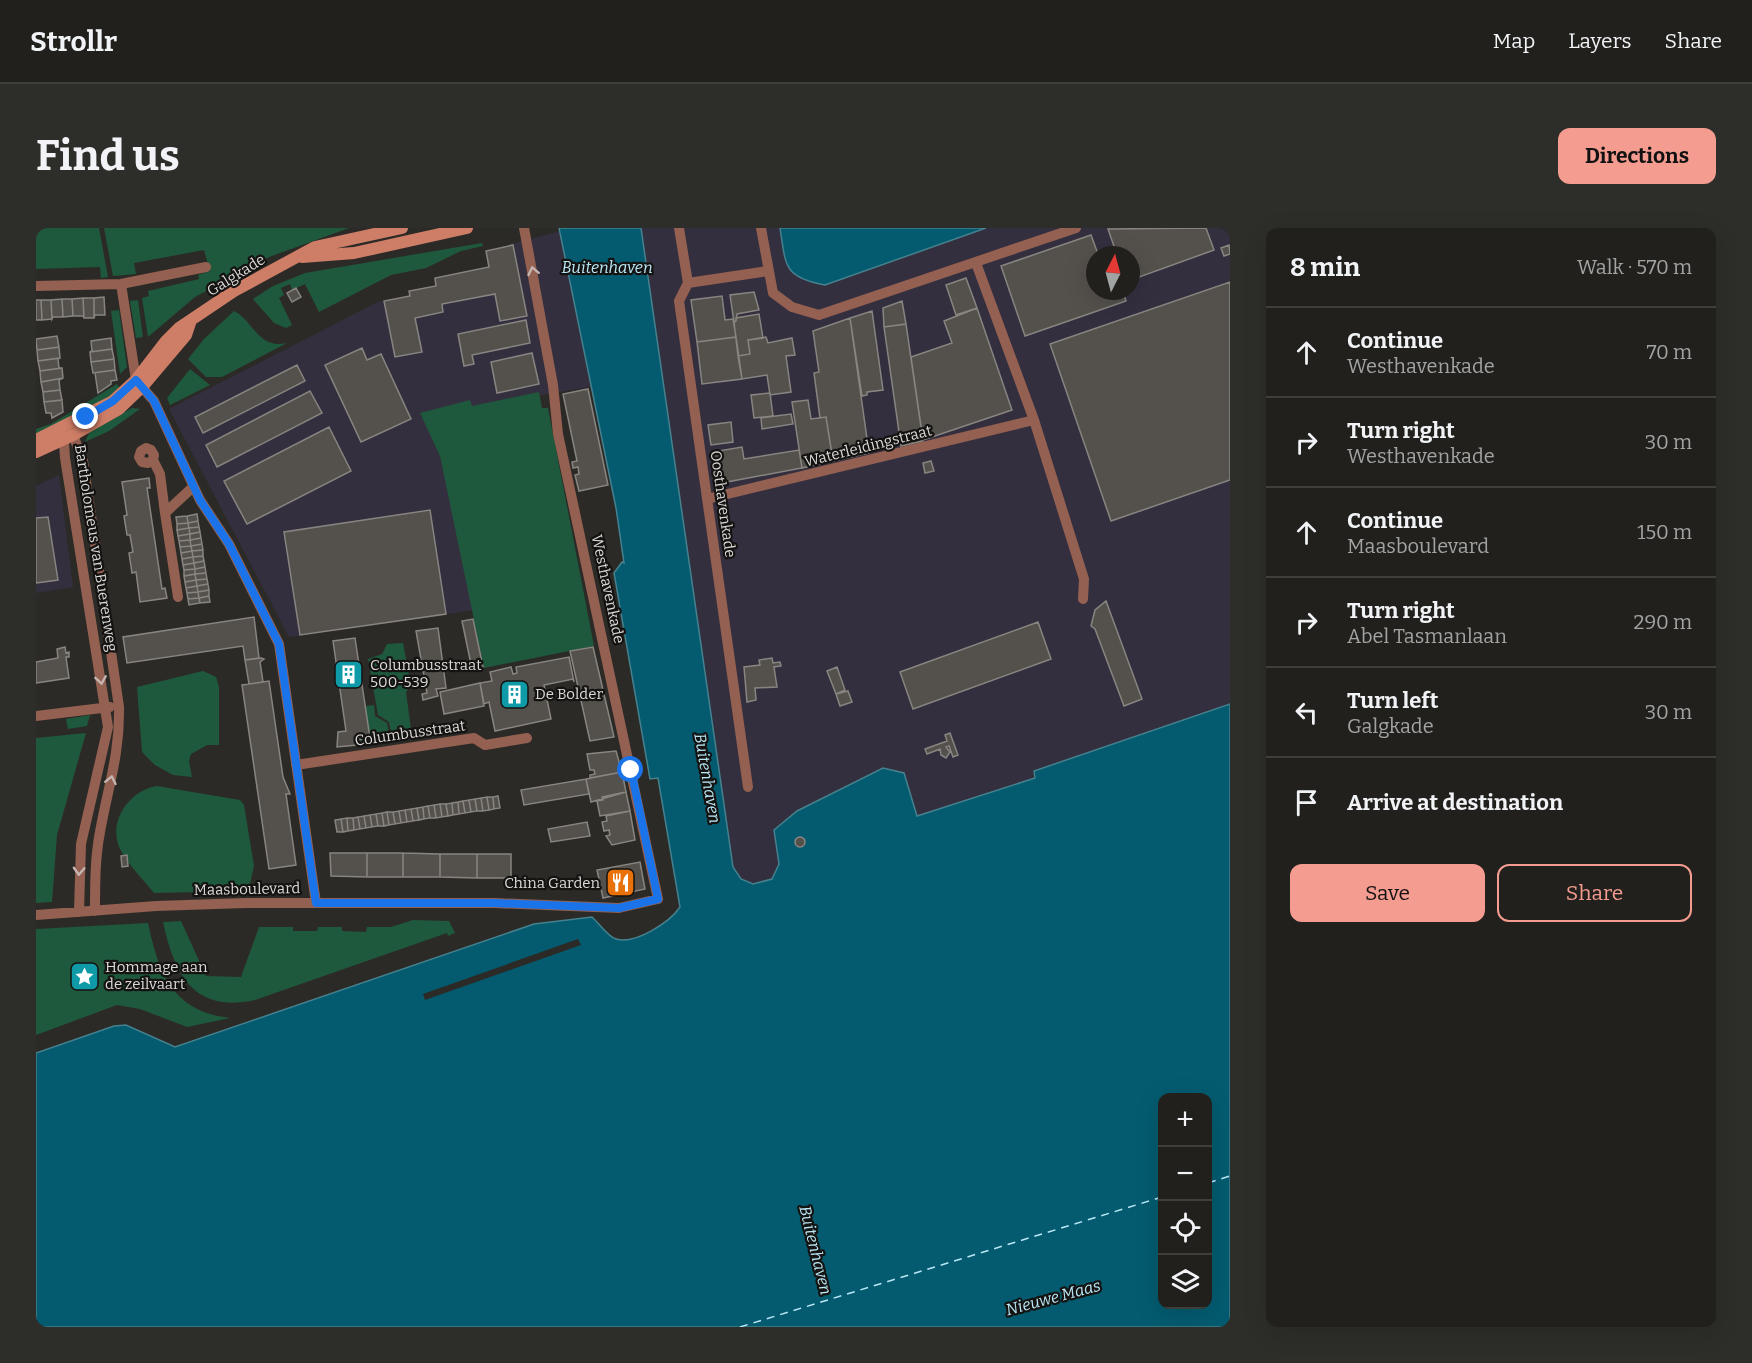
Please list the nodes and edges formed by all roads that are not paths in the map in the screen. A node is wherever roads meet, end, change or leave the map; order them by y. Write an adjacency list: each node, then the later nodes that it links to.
1 (402, 228): 7 (main road, Galgkade)
2 (467, 228): 7 (main road, Galgkade)
3 (524, 228): 32 (street, Westhavenkade, one-way to 3)
4 (679, 228): 11 (street, Oosthavenkade)
5 (761, 228): 10 (street)
6 (1076, 228): 8 (street)
7 (301, 258): 14 (main road, Galgkade)
8 (976, 263): 10 (street); 15 (street)
9 (206, 267): 12 (street)
10 (768, 271): 11 (street)
11 (688, 283): 21 (street, Oosthavenkade)
12 (121, 284): 13 (street); 14 (street)
13 (36, 286)
14 (139, 384): 16 (main road, Galgkade); 20 (street)
15 (1034, 420): 21 (street, Waterleidingstraat); 24 (street)
16 (67, 434): 17 (main road); 18 (main road); 25 (street, Bartholomeus van Buerenweg, one-way to 25); 26 (street, Bartholomeus van Buerenweg)
17 (36, 440)
18 (36, 452)
19 (153, 460): 22 (street)
20 (194, 487): 22 (street); 29 (street)
21 (707, 499): 30 (street, Oosthavenkade)
22 (165, 513): 23 (street)
23 (178, 597)
24 (1083, 599)
25 (105, 707): 26 (street); 27 (street); 34 (street, Bartholomeus van Buerenweg, one-way to 34)
26 (119, 707): 33 (street, Bartholomeus van Buerenweg, one-way to 26)
27 (36, 716)
28 (526, 738): 29 (street, Columbusstraat)
29 (296, 765): 31 (street)
30 (748, 787)
31 (316, 903): 32 (street, Maasboulevard); 33 (street, Maasboulevard)
32 (602, 907)
33 (95, 911): 34 (street, Maasboulevard)
34 (79, 912): 35 (street, Maasboulevard)
35 (36, 915)

